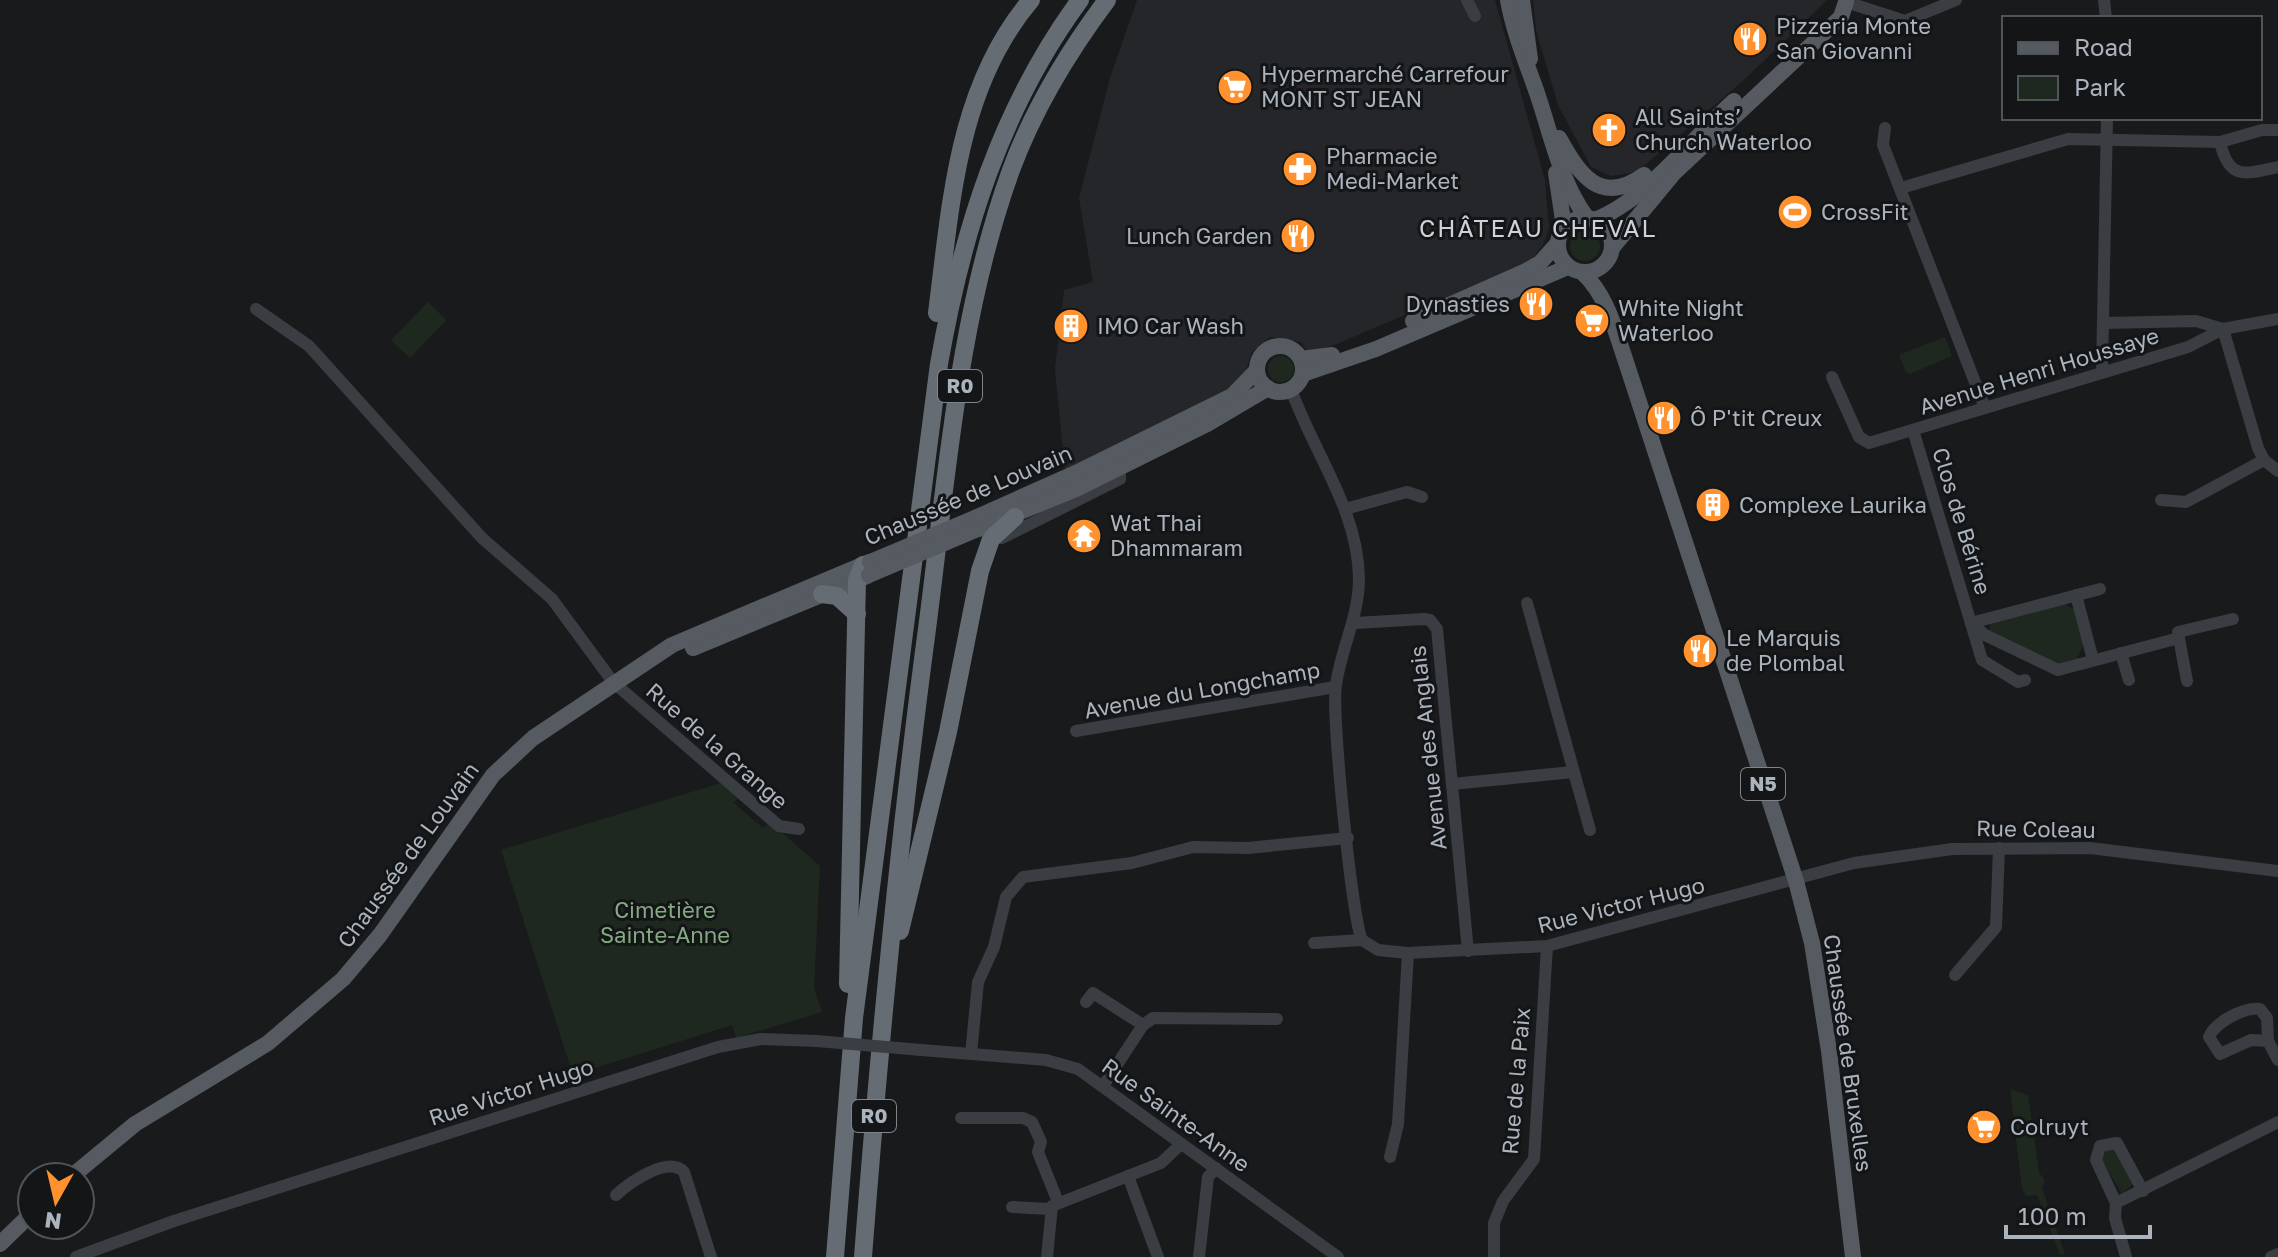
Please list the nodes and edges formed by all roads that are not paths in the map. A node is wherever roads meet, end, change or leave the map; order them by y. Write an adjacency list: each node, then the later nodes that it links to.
1 (1031, 0): 31 (highway)
2 (1080, 0): 31 (highway, R0)
3 (1107, 0): 84 (highway, R0)
4 (1467, 0): 9 (street)
5 (1508, 0): 10 (main road)
6 (1522, 0): 10 (main road)
7 (1956, 0): 8 (street)
8 (1848, 1): 18 (main road); 24 (main road)
9 (1475, 16)
10 (1534, 85): 11 (main road)
11 (1540, 102): 17 (main road); 18 (main road)
12 (2107, 120): 15 (street)
13 (1885, 128): 20 (street)
14 (2278, 130): 16 (street)
15 (2106, 139): 16 (street); 20 (street); 29 (street)
16 (2220, 142): 19 (street)
17 (1554, 148): 21 (main road); 22 (main road)
18 (1679, 153): 21 (main road)
19 (2278, 167)
20 (1901, 188): 38 (street)
21 (1591, 219): 22 (main road); 24 (main road)
22 (1564, 227): 23 (main road)
23 (1557, 244): 25 (main road, N5); 32 (main road)
24 (1609, 255): 25 (main road); 27 (main road, N5)
25 (1575, 270): 27 (main road, N5); 32 (main road)
26 (256, 309): 68 (street, Rue de la Grange)
27 (1608, 310): 78 (main road, Chaussée de Bruxelles / N5)
28 (2278, 319): 30 (street, Avenue Henri Houssaye)
29 (2105, 323): 30 (street, Avenue Henri Houssaye); 34 (street)
30 (2223, 329): 34 (street, Avenue Henri Houssaye); 42 (street)
31 (939, 364): 87 (highway, R0)
32 (1302, 367): 33 (main road); 37 (main road)
33 (1257, 370): 36 (main road); 39 (main road, Chaussée de Louvain)
34 (2102, 372): 38 (street, Avenue Henri Houssaye)
35 (1832, 377): 40 (street, Avenue Henri Houssaye)
36 (1268, 388): 37 (main road); 41 (main road, Chaussée de Louvain)
37 (1291, 389): 48 (street)
38 (1985, 408): 40 (street, Avenue Henri Houssaye)
39 (1194, 415): 41 (main road, Chaussée de Louvain); 43 (main road, Chaussée de Louvain)
40 (1913, 430): 60 (street, Clos de Bérine)
41 (1155, 450): 45 (main road, Chaussée de Louvain)
42 (2264, 460): 44 (street); 47 (street)
43 (1080, 471): 45 (street); 50 (main road, Chaussée de Louvain)
44 (2278, 471)
45 (1076, 496): 49 (main road, Chaussée de Louvain); 51 (street)
46 (1422, 497): 48 (street)
47 (2161, 500)
48 (1345, 509): 59 (street)
49 (1015, 517): 50 (main road, Chaussée de Louvain); 84 (highway)
50 (978, 523): 52 (main road, Chaussée de Louvain, bridge)
51 (1002, 538)
52 (865, 570): 54 (main road, Chaussée de Louvain); 57 (highway); 64 (main road, Chaussée de Louvain)
53 (2100, 589): 55 (street, Clos de Bérine)
54 (822, 594): 57 (highway); 64 (main road, Chaussée de Louvain)
55 (2076, 595): 60 (street, Clos de Bérine); 63 (street)
56 (1527, 603): 71 (street)
57 (857, 614): 87 (highway)
58 (2233, 619): 61 (street, Clos de Bérine)
59 (1355, 623): 69 (street); 72 (street, Avenue des Anglais)
60 (1971, 623): 63 (street, Clos de Bérine); 65 (street, Clos de Bérine)
61 (2179, 638): 62 (street, Clos de Bérine); 67 (street)
62 (2121, 653): 63 (street, Clos de Bérine); 66 (street)
63 (2093, 660)
64 (628, 673): 68 (main road, Chaussée de Louvain)
65 (2025, 680)
66 (2129, 680)
67 (2187, 681)
68 (613, 682): 73 (street, Rue de la Grange); 98 (main road, Chaussée de Louvain)
69 (1335, 687): 70 (street, Avenue du Longchamp); 75 (street)
70 (1076, 731)
71 (1573, 772): 72 (street); 74 (street)
72 (1452, 784): 82 (street, Avenue des Anglais)
73 (799, 829)
74 (1590, 830)
75 (1348, 838): 79 (street); 91 (street)
76 (1999, 848): 77 (street, Rue Coleau); 78 (street, Rue Coleau); 85 (street)
77 (2278, 871)
78 (1796, 881): 81 (street, Rue Victor Hugo); 118 (main road, Chaussée de Bruxelles / N5)
79 (1362, 940): 80 (street, Rue Victor Hugo); 83 (street, Rue Victor Hugo)
80 (1314, 943)
81 (1547, 946): 82 (street, Rue Victor Hugo); 117 (street, Rue de la Paix)
82 (1468, 951): 83 (street, Rue Victor Hugo)
83 (1408, 953): 97 (street)
84 (885, 974): 112 (highway, R0)
85 (1955, 975)
86 (1086, 1002): 89 (street)
87 (854, 1018): 111 (highway, R0)
88 (1277, 1019): 89 (street)
89 (1143, 1025): 93 (street)
90 (2268, 1041): 90 (street); 92 (street)
91 (971, 1054): 93 (street, Rue Sainte-Anne); 109 (street, Rue Victor Hugo, bridge)
92 (2278, 1060)
93 (1103, 1086): 96 (street, Rue Sainte-Anne)
94 (961, 1118): 104 (street)
95 (2278, 1122): 101 (street)
96 (1181, 1144): 99 (street, Rue Sainte-Anne); 100 (street)
97 (1390, 1157)
98 (90, 1161)
99 (1216, 1168): 115 (street); 116 (street, Rue Sainte-Anne)
100 (1128, 1176): 104 (street); 114 (street)
101 (2143, 1191): 103 (street); 103 (street)
102 (616, 1195): 110 (street)
103 (2116, 1203): 119 (street)
104 (1054, 1205): 105 (street); 113 (street)
105 (1012, 1207)
106 (16, 1228): 107 (main road)
107 (0, 1244)
108 (2278, 1254): 120 (street)
109 (76, 1257)
110 (711, 1257)
111 (835, 1257)
112 (863, 1257)
113 (1047, 1257)
114 (1158, 1257)
115 (1199, 1257)
116 (1338, 1257)
117 (1494, 1257)
118 (1853, 1257)
119 (2126, 1257)
120 (2271, 1257)

